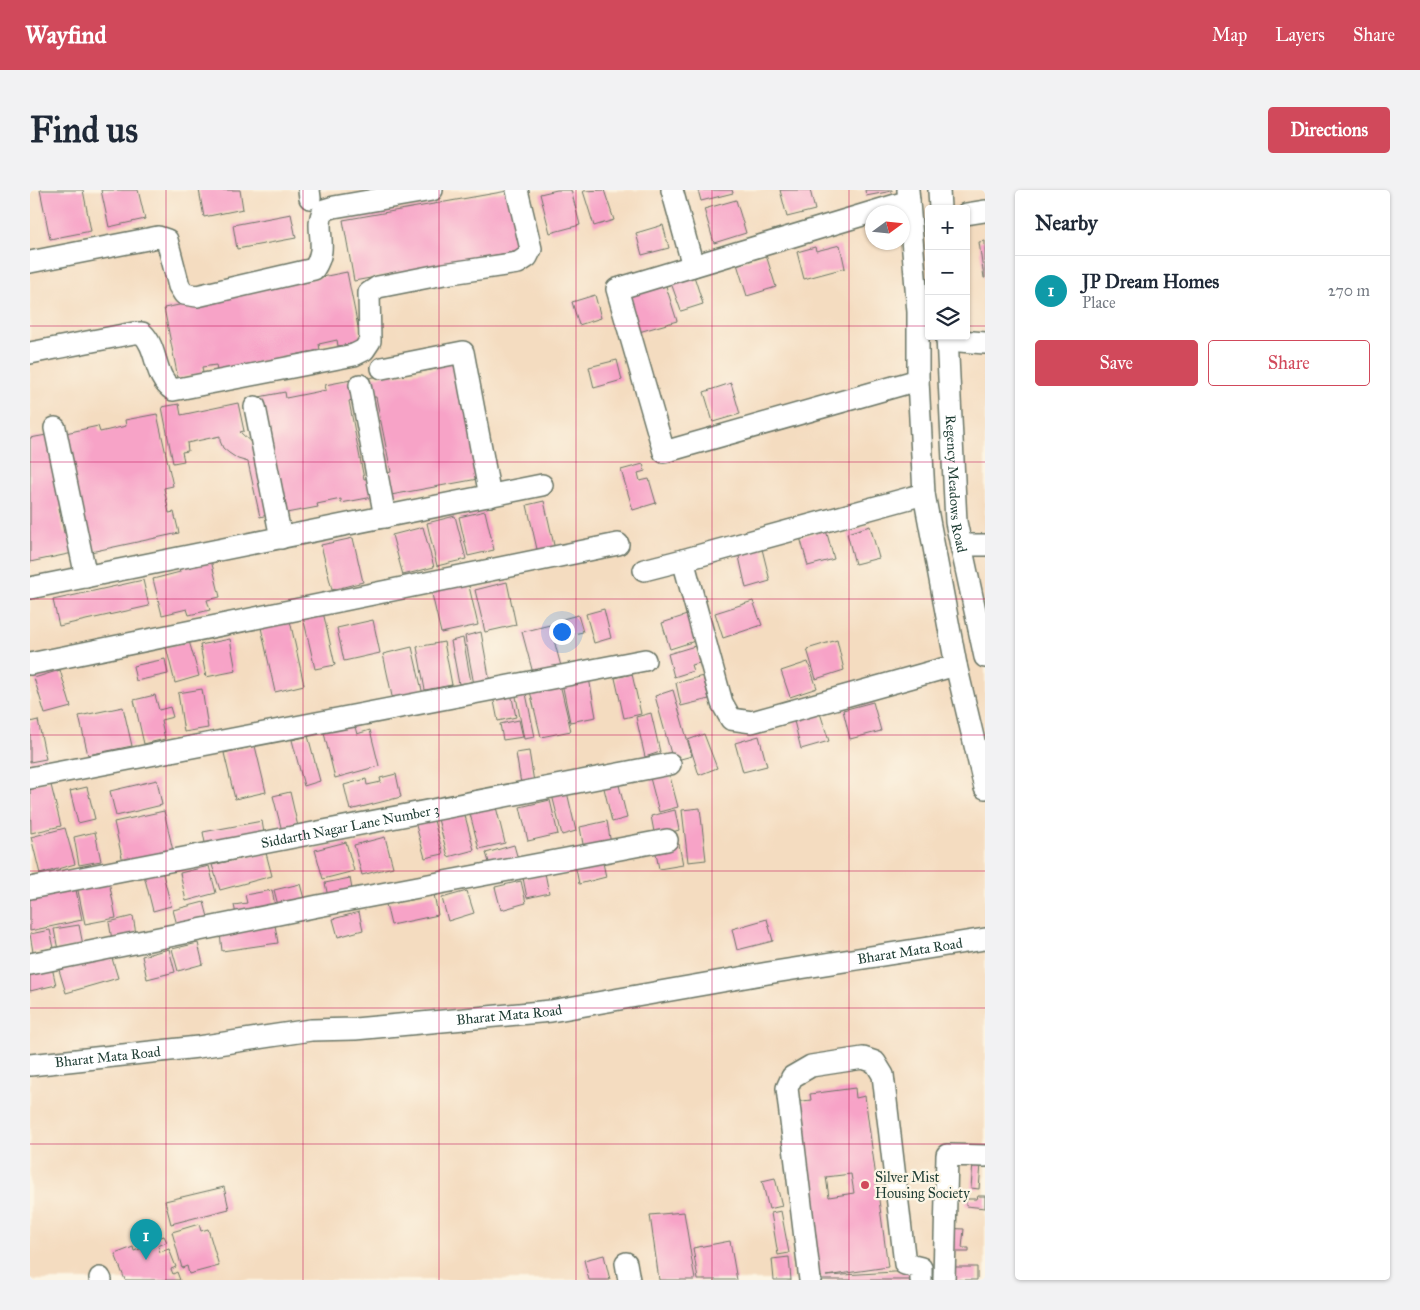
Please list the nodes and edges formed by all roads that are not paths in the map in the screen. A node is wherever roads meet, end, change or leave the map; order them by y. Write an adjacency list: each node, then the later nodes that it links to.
1 (432, 190): 9 (street)
2 (518, 190): 14 (street)
3 (672, 190): 10 (street)
4 (939, 190): 6 (street)
5 (908, 195): 10 (street); 16 (street)
6 (940, 205)
7 (985, 211): 8 (street)
8 (970, 213)
9 (30, 262)
10 (692, 266): 16 (street)
11 (947, 340): 26 (street, Regency Meadows Road)
12 (962, 340): 13 (street)
13 (985, 343)
14 (30, 353)
15 (382, 368): 22 (street)
16 (918, 380): 21 (street)
17 (360, 385): 23 (street)
18 (255, 407): 24 (street)
19 (55, 428): 30 (street)
20 (542, 485): 22 (street)
21 (924, 494): 28 (street); 35 (street)
22 (490, 496): 23 (street)
23 (385, 517): 24 (street)
24 (281, 538): 30 (street)
25 (618, 544): 34 (street)
26 (961, 545): 27 (street); 32 (street, Regency Meadows Road)
27 (985, 545)
28 (683, 560): 29 (street); 35 (street)
29 (644, 570)
30 (86, 577): 31 (street)
31 (30, 588)
32 (985, 657)
33 (645, 660): 37 (street)
34 (30, 664)
35 (956, 665): 38 (street)
36 (670, 764): 40 (street, Siddarth Nagar Lane Number 3)
37 (30, 778)
38 (985, 788)
39 (667, 840): 42 (street)
40 (30, 888)
41 (985, 939): 43 (street, Bharat Mata Road)
42 (30, 964)
43 (30, 1065)
44 (985, 1156): 47 (street)
45 (810, 1280): 46 (street)
46 (921, 1280)
47 (944, 1280)

